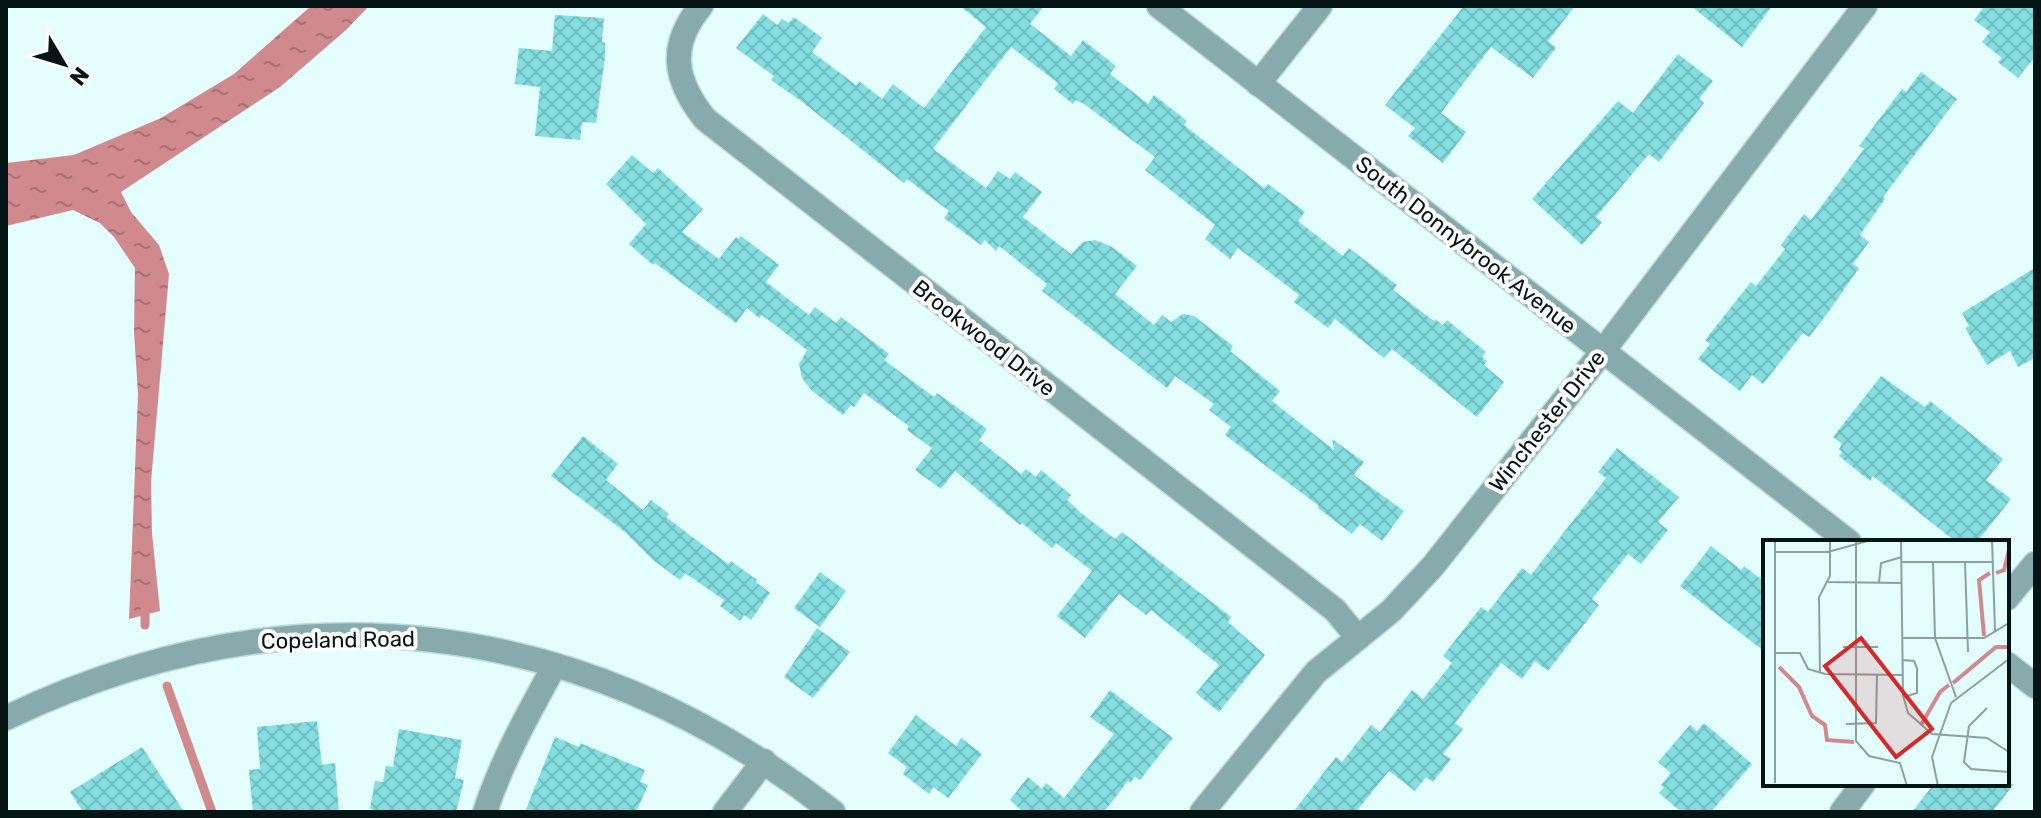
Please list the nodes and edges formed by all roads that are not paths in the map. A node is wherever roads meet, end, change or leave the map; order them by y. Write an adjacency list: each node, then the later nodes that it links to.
1 (701, 6): 10 (street, Brookwood Drive)
2 (1159, 6): 5 (street, South Donnybrook Avenue)
3 (1320, 6): 5 (street)
4 (1865, 6): 6 (street, Winchester Drive)
5 (1258, 84): 6 (street, South Donnybrook Avenue)
6 (1603, 351): 7 (street, South Donnybrook Avenue); 10 (street, Winchester Drive)
7 (1846, 540)
8 (2035, 564): 9 (street)
9 (2009, 596)
10 (1358, 638): 20 (street, Winchester Drive)
11 (555, 665): 14 (street, Copeland Road); 15 (street, Copeland Road); 17 (street)
12 (2009, 666): 13 (street)
13 (2035, 686)
14 (6, 718)
15 (764, 761): 18 (street); 19 (street, Copeland Road)
16 (1862, 786): 21 (street)
17 (485, 812)
18 (725, 812)
19 (833, 812)
20 (1202, 812)
21 (1842, 812)

